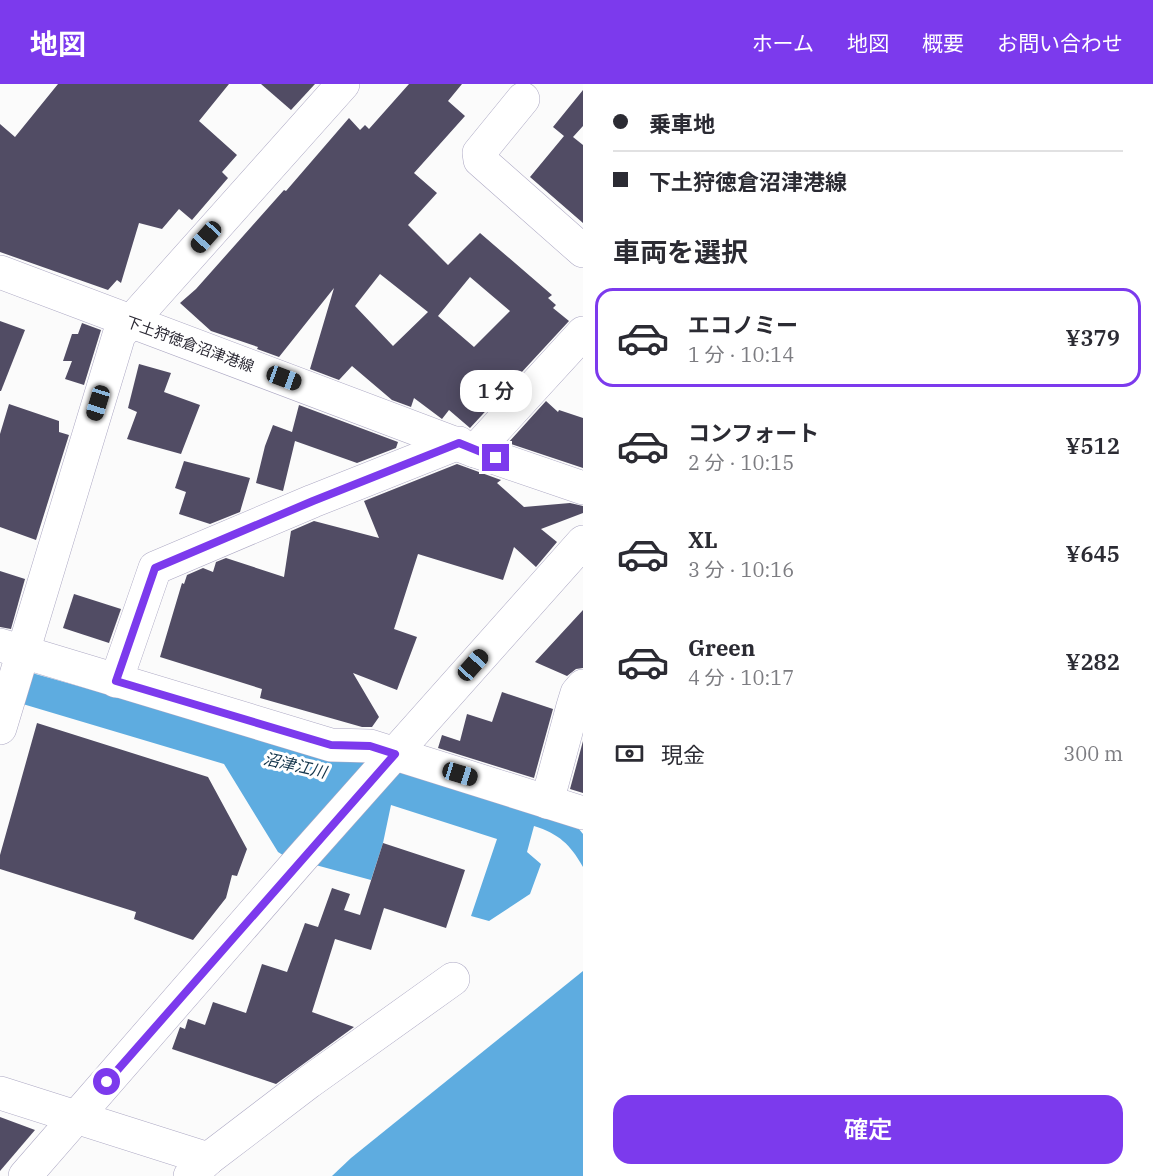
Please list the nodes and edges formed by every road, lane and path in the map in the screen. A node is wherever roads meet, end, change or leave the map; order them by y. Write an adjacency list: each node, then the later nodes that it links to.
1 (343, 84): 5 (street)
2 (523, 99): 3 (street)
3 (583, 251)
4 (0, 272): 5 (street, 下土狩徳倉沼津港線)
5 (130, 321): 7 (street, 下土狩徳倉沼津港線); 10 (street)
6 (583, 333): 7 (street)
7 (467, 447): 8 (street, 下土狩徳倉沼津港線); 11 (street)
8 (583, 488)
9 (583, 542): 14 (street)
10 (12, 649): 11 (street); 13 (street)
11 (116, 681): 14 (street)
12 (583, 686): 15 (street)
13 (0, 728)
14 (395, 754): 15 (street); 19 (street)
15 (547, 802): 16 (street)
16 (583, 813)
17 (453, 979): 20 (street)
18 (0, 1093): 19 (street)
19 (77, 1116): 20 (street); 21 (street)
20 (199, 1163)
21 (25, 1176)

